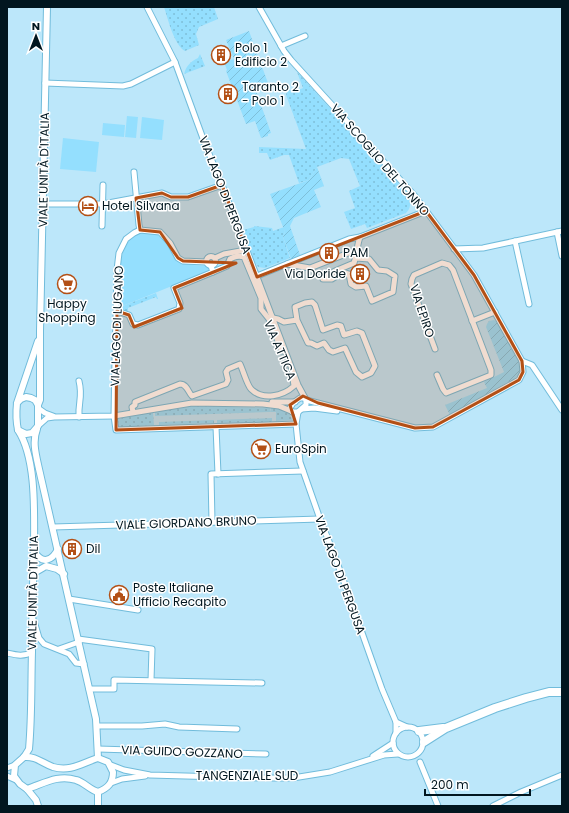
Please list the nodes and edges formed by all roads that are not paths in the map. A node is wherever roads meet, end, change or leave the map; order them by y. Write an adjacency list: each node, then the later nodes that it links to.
1 (47, 7): 7 (main road, VIALE UNITÀ D'ITALIA)
2 (147, 7): 6 (street, VIA LAGO DI PERGUSA)
3 (259, 7): 5 (street, VIA SCOGLIO DEL TONNO)
4 (305, 36): 5 (street)
5 (281, 46): 14 (street, VIA SCOGLIO DEL TONNO)
6 (175, 62): 7 (street); 10 (street, VIA LAGO DI PERGUSA)
7 (45, 84): 12 (main road, VIALE UNITÀ D'ITALIA)
8 (134, 172): 11 (street)
9 (103, 185): 13 (street)
10 (222, 186): 11 (street); 21 (street, VIA LAGO DI PERGUSA)
11 (136, 198): 13 (street); 16 (street)
12 (44, 204): 13 (street); 38 (main road, VIALE UNITÀ D'ITALIA)
13 (102, 204): 15 (street)
14 (426, 211): 18 (street); 20 (street, VIA SCOGLIO DEL TONNO)
15 (102, 226)
16 (140, 230): 25 (street); 33 (street, VIA LAGO DI LUGANO)
17 (559, 231): 19 (street); 23 (street)
18 (360, 237): 22 (street); 26 (street)
19 (515, 241): 20 (street); 30 (street)
20 (454, 249): 34 (street, VIA SCOGLIO DEL TONNO)
21 (246, 250): 24 (street); 29 (street, VIA LAGO DI PERGUSA)
22 (357, 256): 22 (street); 26 (street)
23 (562, 256)
24 (214, 258): 25 (street); 27 (street)
25 (206, 262): 27 (street)
26 (286, 264): 29 (street)
27 (211, 266): 28 (street)
28 (213, 272): 32 (street, VIA ATTICA); 33 (street, VIA ATTICA)
29 (257, 276): 31 (street, VIA LAGO DI PERGUSA)
30 (529, 304)
31 (269, 307): 32 (street); 35 (street, VIA LAGO DI PERGUSA)
32 (262, 309): 52 (street, VIA ATTICA)
33 (117, 311): 53 (street, VIA LAGO DI LUGANO)
34 (495, 312): 37 (street); 40 (street, VIA SCOGLIO DEL TONNO)
35 (273, 318): 36 (street); 43 (street, VIA LAGO DI PERGUSA)
36 (297, 320): 36 (street)
37 (472, 321): 39 (street, VIA EPIRO); 41 (street)
38 (40, 333): 46 (main road, VIALE UNITÀ D'ITALIA); 48 (main road, VIALE UNITÀ D'ITALIA)
39 (435, 349)
40 (522, 361): 49 (street); 51 (street)
41 (437, 375)
42 (79, 382): 55 (street)
43 (298, 385): 44 (street, VIA LAGO DI PERGUSA); 45 (street)
44 (306, 399): 45 (street); 50 (street); 51 (street)
45 (296, 401): 47 (street); 50 (street)
46 (17, 403): 48 (main road); 59 (main road, VIALE UNITÀ D'ITALIA)
47 (263, 404): 50 (street); 52 (street)
48 (38, 407): 54 (street); 57 (main road, VIALE UNITÀ D'ITALIA)
49 (562, 410)
50 (296, 411): 51 (street); 56 (street, VIA LAGO DI PERGUSA)
51 (348, 411)
52 (133, 412): 53 (street)
53 (114, 416): 55 (street); 58 (street, VIA LAGO DI LUGANO)
54 (54, 417): 55 (street); 57 (street)
55 (79, 417)
56 (296, 424): 58 (street); 60 (street, VIA LAGO DI PERGUSA)
57 (37, 427): 59 (main road); 64 (main road, VIALE UNITÀ D'ITALIA)
58 (216, 427): 61 (street)
59 (18, 430): 66 (main road, VIALE UNITÀ D'ITALIA)
60 (303, 471): 61 (street); 62 (street, VIA LAGO DI PERGUSA)
61 (218, 474): 63 (street)
62 (320, 519): 63 (street, VIALE GIORDANO BRUNO); 82 (street, VIA LAGO DI PERGUSA)
63 (212, 522): 64 (street, VIALE GIORDANO BRUNO)
64 (53, 527): 65 (main road, VIALE UNITÀ D'ITALIA)
65 (58, 549): 66 (main road); 68 (main road, VIALE UNITÀ D'ITALIA)
66 (34, 550): 67 (main road, VIALE UNITÀ D'ITALIA)
67 (34, 573): 68 (main road); 71 (main road, VIALE UNITÀ D'ITALIA)
68 (64, 574): 69 (main road, VIALE UNITÀ D'ITALIA)
69 (69, 599): 70 (street); 72 (main road, VIALE UNITÀ D'ITALIA)
70 (138, 610)
71 (33, 618): 73 (street); 74 (main road, VIALE UNITÀ D'ITALIA)
72 (78, 640): 73 (street); 76 (main road, VIALE UNITÀ D'ITALIA); 77 (street)
73 (59, 649): 76 (street)
74 (32, 652): 75 (street); 97 (main road, VIALE UNITÀ D'ITALIA)
75 (7, 654)
76 (84, 664): 79 (main road, VIALE UNITÀ D'ITALIA)
77 (151, 680): 78 (street); 79 (street)
78 (262, 683)
79 (89, 689): 84 (main road, VIALE UNITÀ D'ITALIA)
80 (562, 692): 86 (highway)
81 (152, 717): 83 (street)
82 (396, 722): 85 (street); 89 (street, VIA LAGO DI PERGUSA)
83 (152, 724): 84 (street); 87 (street)
84 (97, 726): 92 (main road, VIALE UNITÀ D'ITALIA)
85 (407, 727): 88 (street); 89 (street)
86 (446, 728): 88 (highway); 90 (highway)
87 (237, 729)
88 (419, 731): 90 (street)
89 (396, 733): 91 (street)
90 (424, 742): 93 (street)
91 (393, 743): 96 (street); 100 (street, TANGENZIALE SUD)
92 (100, 749): 94 (street); 95 (street, VIA GUIDO GOZZANO); 99 (main road, VIALE UNITÀ D'ITALIA)
93 (420, 752): 98 (street); 101 (street)
94 (140, 753)
95 (266, 754)
96 (398, 754): 98 (street); 100 (street, TANGENZIALE SUD)
97 (24, 756): 99 (main road); 102 (main road, VIALE UNITÀ D'ITALIA)
98 (410, 757): 101 (street)
99 (98, 758): 103 (main road)
100 (365, 760): 105 (street, TANGENZIALE SUD)
101 (420, 762): 114 (street)
102 (15, 765): 104 (street); 108 (main road)
103 (111, 765): 105 (street, TANGENZIALE SUD); 109 (main road)
104 (7, 768)
105 (150, 775): 109 (street, TANGENZIALE SUD)
106 (562, 775): 115 (street)
107 (7, 776): 108 (street)
108 (16, 780): 110 (main road)
109 (111, 783): 111 (main road)
110 (27, 789): 111 (main road); 112 (main road)
111 (98, 792): 113 (main road)
112 (38, 806)
113 (98, 806)
114 (438, 806)
115 (493, 806)

